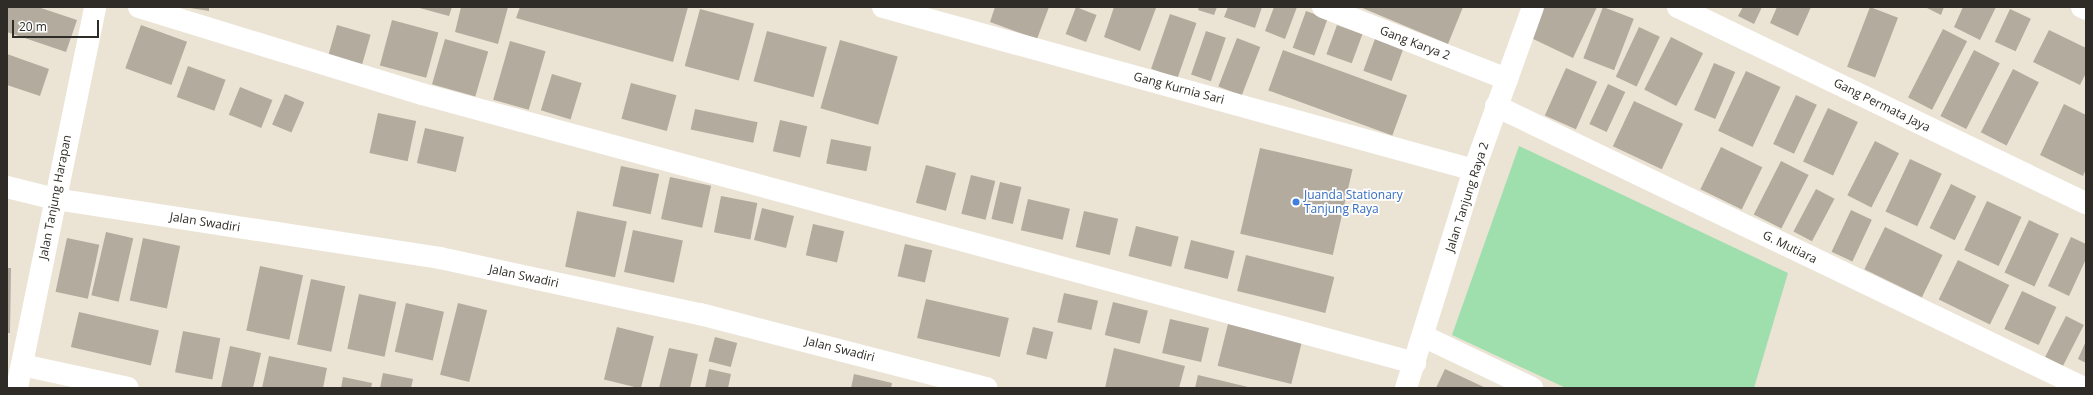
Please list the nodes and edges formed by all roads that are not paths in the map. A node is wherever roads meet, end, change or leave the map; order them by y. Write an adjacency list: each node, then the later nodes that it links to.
1 (95, 7): 13 (street, Jalan Tanjung Harapan)
2 (138, 7): 16 (street)
3 (883, 7): 11 (street, Gang Kurnia Sari)
4 (1323, 7): 9 (street, Gang Karya 2)
5 (1533, 7): 9 (street, Jalan Tanjung Raya 2)
6 (1678, 7): 14 (street, Gang Permata Jaya)
7 (2082, 7): 8 (street)
8 (2086, 9)
9 (1508, 79): 10 (street, Jalan Tanjung Raya 2)
10 (1496, 106): 11 (street, Jalan Tanjung Raya 2); 23 (street, G. Mutiara)
11 (1474, 170): 15 (street, Jalan Tanjung Raya 2)
12 (7, 187): 13 (street, Jalan Swadiri)
13 (55, 199): 17 (street, Jalan Tanjung Harapan); 20 (street, Jalan Swadiri)
14 (2086, 203)
15 (1423, 336): 16 (street, Jalan Tanjung Raya 2); 22 (street)
16 (1415, 362): 21 (street, Jalan Tanjung Raya 2)
17 (22, 365): 18 (street, Jalan Tanjung Harapan); 19 (street)
18 (18, 388)
19 (128, 388)
20 (987, 388)
21 (1406, 388)
22 (1532, 388)
23 (2084, 388)

